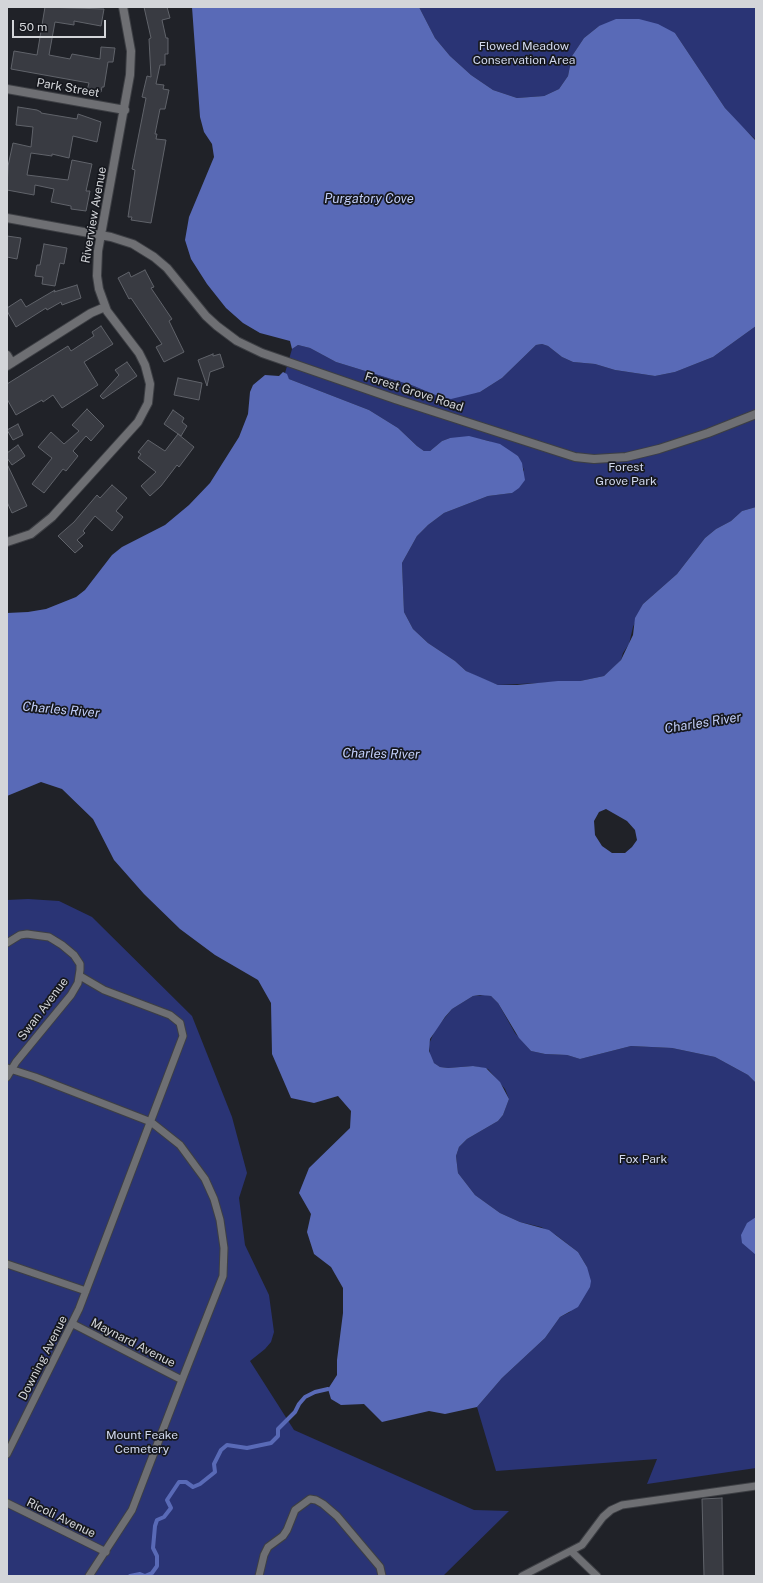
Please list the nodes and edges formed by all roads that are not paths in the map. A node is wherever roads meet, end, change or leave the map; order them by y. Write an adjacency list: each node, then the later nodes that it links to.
1 (123, 7): 3 (street, Riverview Avenue)
2 (7, 89): 3 (street, Park Street)
3 (125, 110): 5 (street, Riverview Avenue)
4 (7, 218): 5 (street, Forest Grove Road)
5 (101, 235): 6 (street, Riverview Avenue); 9 (street, Forest Grove Road)
6 (105, 307): 8 (street); 10 (street, Riverview Avenue)
7 (7, 355): 8 (street)
8 (9, 364)
9 (756, 414)
10 (7, 542)
11 (7, 943): 12 (lane, Swan Avenue)
12 (80, 976): 13 (lane, Swan Avenue); 15 (lane, Downing Avenue)
13 (9, 1069): 14 (lane, Swan Avenue); 15 (lane)
14 (7, 1077)
15 (151, 1122): 17 (lane, Downing Avenue); 19 (lane)
16 (7, 1264): 17 (lane)
17 (86, 1291): 18 (lane, Downing Avenue)
18 (73, 1324): 19 (lane, Maynard Avenue); 20 (lane, Downing Avenue)
19 (182, 1380): 25 (lane, Maynard Avenue)
20 (10, 1441): 21 (lane, Downing Avenue)
21 (7, 1454)
22 (756, 1486): 24 (lane)
23 (7, 1503): 25 (lane, Ricoli Avenue)
24 (572, 1551): 29 (lane); 30 (lane)
25 (106, 1552): 26 (lane, Maynard Avenue)
26 (89, 1576)
27 (259, 1576): 28 (lane)
28 (382, 1576)
29 (522, 1576)
30 (597, 1576)

